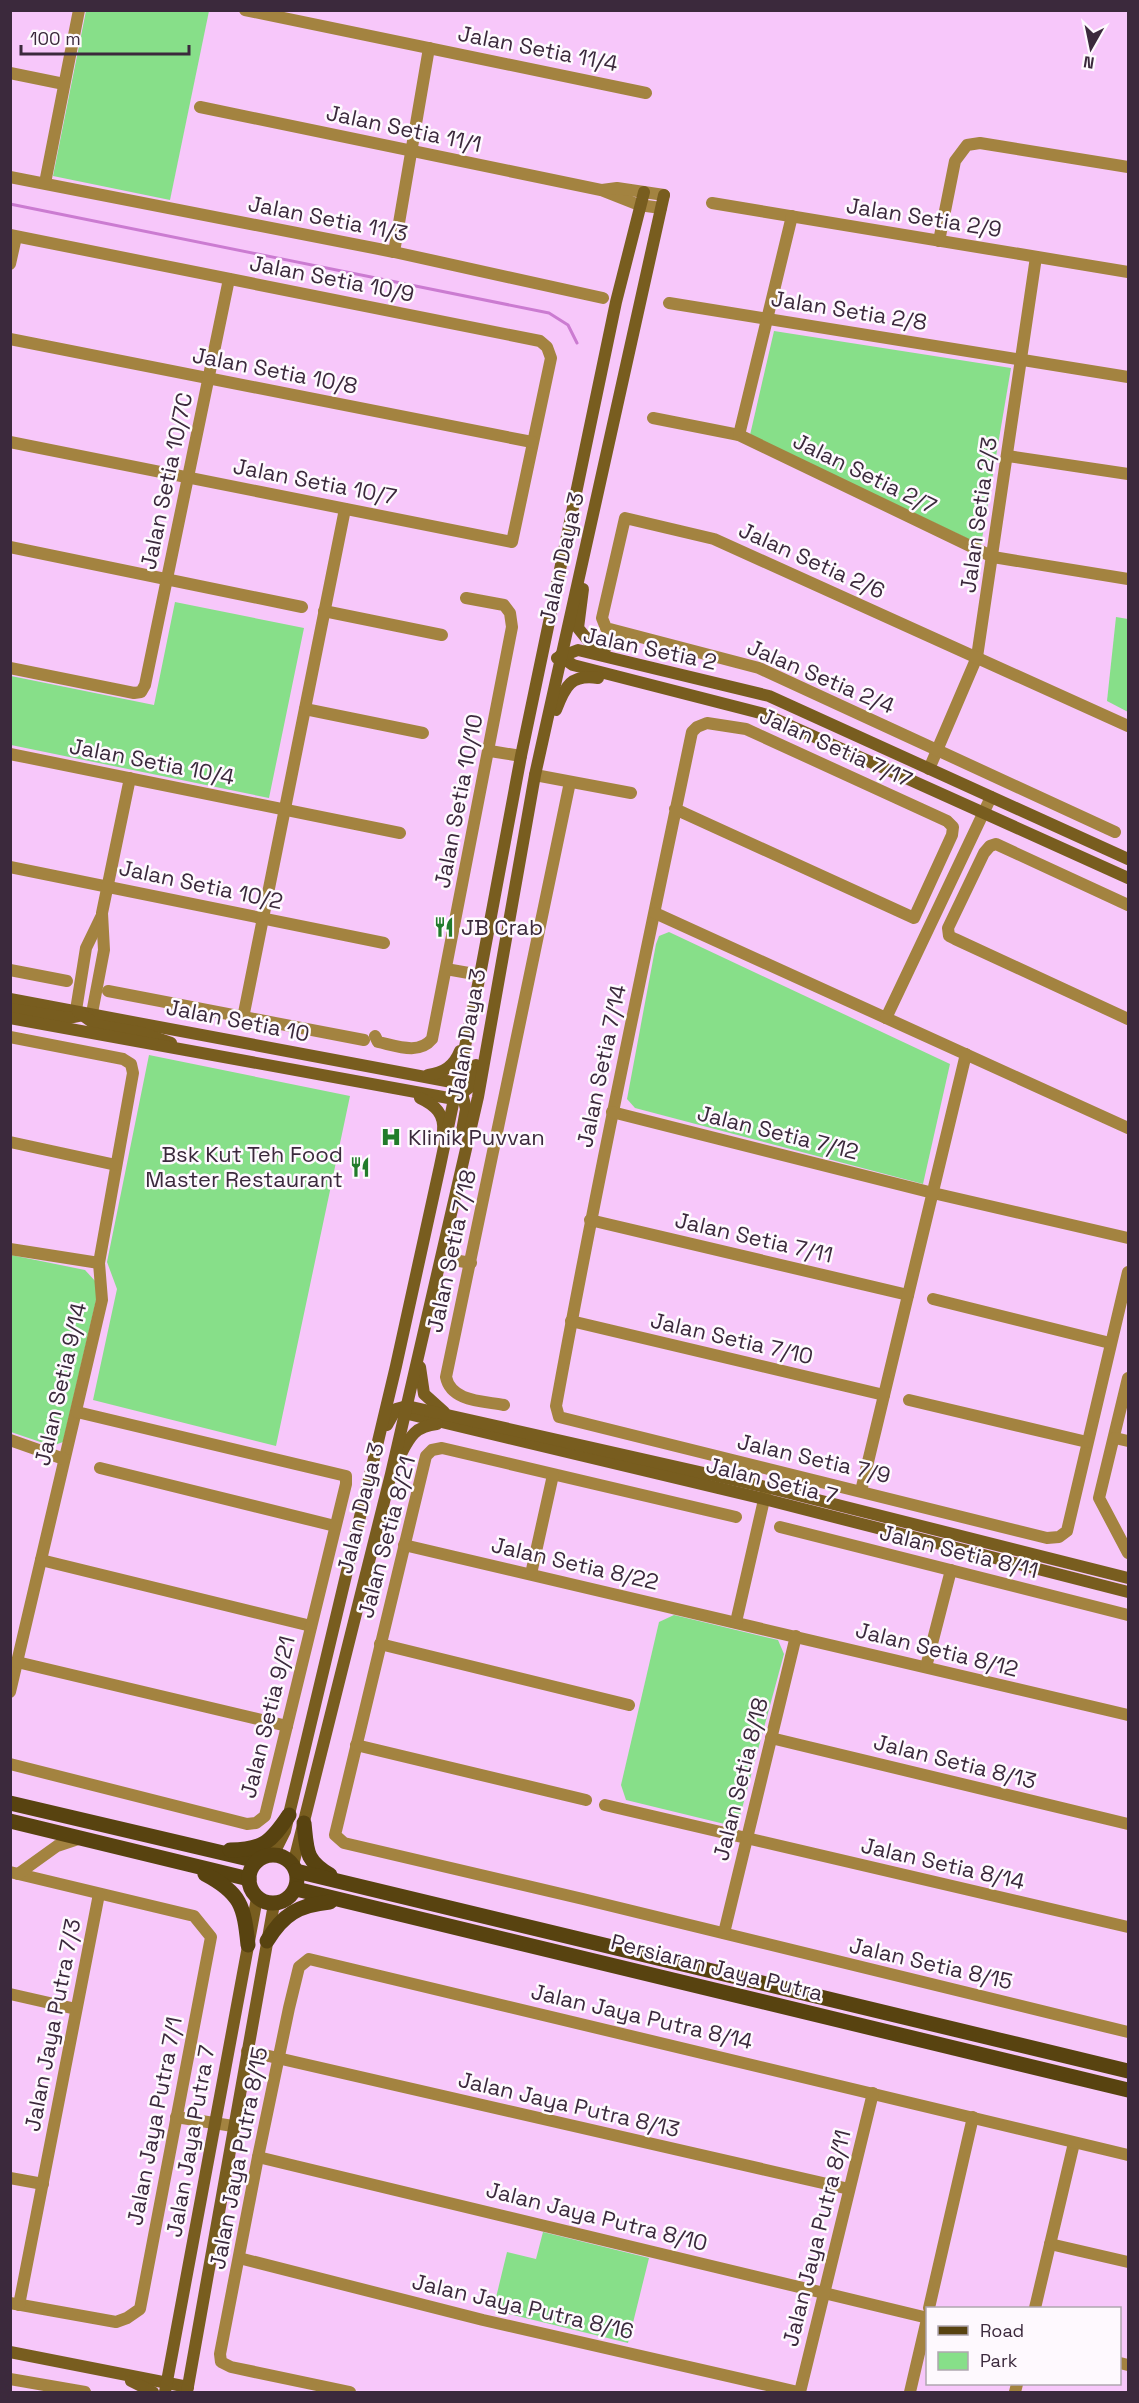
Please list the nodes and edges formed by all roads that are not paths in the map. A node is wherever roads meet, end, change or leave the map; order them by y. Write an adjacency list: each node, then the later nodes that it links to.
1 (79, 10): 5 (street)
2 (245, 10): 3 (street, Jalan Setia 11/4)
3 (429, 48): 6 (street, Jalan Setia 11/4); 8 (street)
4 (10, 73): 5 (street)
5 (64, 84): 11 (street)
6 (646, 93)
7 (200, 107): 8 (street, Jalan Setia 11/1)
8 (411, 151): 12 (street, Jalan Setia 11/1); 20 (street)
9 (1128, 167): 19 (street)
10 (10, 177): 11 (street, Jalan Setia 11/3)
11 (45, 183): 20 (street, Jalan Setia 11/3)
12 (601, 190): 13 (street, Jalan Setia 11/1); 16 (street, Jalan Setia 11/1)
13 (644, 192): 14 (street, Jalan Setia 11/1); 16 (street, Jalan Daya 3)
14 (662, 202): 16 (street, Jalan Setia 11/1); 42 (street, Jalan Daya 3)
15 (712, 203): 17 (street, Jalan Setia 2/9)
16 (639, 205): 41 (street, Jalan Daya 3)
17 (792, 216): 19 (street, Jalan Setia 2/9); 27 (street)
18 (13, 236): 22 (street); 24 (street, Jalan Setia 10/9)
19 (939, 241): 21 (street, Jalan Setia 2/9)
20 (394, 252): 25 (street, Jalan Setia 11/3)
21 (1036, 257): 23 (street, Jalan Setia 2/9); 29 (street, Jalan Setia 2/3)
22 (10, 264)
23 (1128, 272)
24 (229, 279): 31 (street, Jalan Setia 10/7C); 35 (street, Jalan Setia 10/9)
25 (603, 298)
26 (669, 303): 27 (street, Jalan Setia 2/8)
27 (767, 319): 29 (street, Jalan Setia 2/8); 33 (street)
28 (10, 339): 31 (street, Jalan Setia 10/8)
29 (1022, 359): 30 (street, Jalan Setia 2/8); 36 (street, Jalan Setia 2/3)
30 (1128, 377)
31 (209, 378): 35 (street, Jalan Setia 10/8); 38 (street, Jalan Setia 10/7C)
32 (653, 418): 33 (street, Jalan Setia 2/7)
33 (740, 435): 44 (street, Jalan Setia 2/7)
34 (10, 442): 38 (street, Jalan Setia 10/7)
35 (532, 442): 39 (street, Jalan Setia 10/7)
36 (1008, 456): 37 (street); 44 (street, Jalan Setia 2/3)
37 (1128, 474)
38 (188, 478): 39 (street, Jalan Setia 10/7); 45 (street, Jalan Setia 10/7C)
39 (345, 509): 49 (street)
40 (625, 518): 52 (street, Jalan Setia 2/6); 61 (street, Jalan Setia 2/4)
41 (569, 526): 51 (street); 64 (street, Jalan Daya 3)
42 (590, 531): 51 (street, Jalan Daya 3); 54 (street)
43 (10, 547): 45 (street)
44 (993, 557): 46 (street, Jalan Setia 2/7); 52 (street, Jalan Setia 2/3)
45 (167, 579): 48 (street); 53 (street, Jalan Setia 10/7C)
46 (1128, 579)
47 (466, 598): 62 (street, Jalan Setia 10/10)
48 (302, 607)
49 (324, 611): 50 (street); 56 (street)
50 (442, 635)
51 (560, 656): 54 (street, Jalan Setia 2); 55 (street, Jalan Setia 2); 59 (street, Jalan Daya 3); 64 (street)
52 (977, 657): 57 (street, Jalan Setia 2/6); 61 (street, Jalan Setia 2/3)
53 (10, 668)
54 (677, 672): 65 (street, Jalan Setia 2)
55 (673, 689): 59 (street); 73 (street, Jalan Setia 2)
56 (305, 710): 60 (street); 72 (street)
57 (1128, 726)
58 (697, 727): 71 (street, Jalan Setia 7/14); 71 (street, Jalan Setia 7/17)
59 (548, 729): 66 (street, Jalan Daya 3)
60 (423, 733)
61 (937, 750): 65 (street, Jalan Setia 2/3); 74 (street, Jalan Setia 2/4)
62 (490, 751): 64 (street); 85 (street, Jalan Setia 10/10)
63 (10, 754): 67 (street, Jalan Setia 10/4)
64 (521, 756): 87 (street, Jalan Daya 3)
65 (929, 769): 70 (street, Jalan Setia 2)
66 (536, 775): 68 (street); 92 (street, Jalan Daya 3)
67 (130, 778): 72 (street, Jalan Setia 10/4); 79 (street)
68 (570, 782): 69 (street); 117 (street, Jalan Setia 7/18)
69 (631, 793)
70 (991, 796): 73 (street); 76 (street, Jalan Setia 2)
71 (675, 808): 82 (street, Jalan Setia 7/14)
72 (285, 810): 75 (street, Jalan Setia 10/4); 83 (street)
73 (984, 812): 78 (street, Jalan Setia 2); 96 (street)
74 (1115, 832)
75 (400, 833)
76 (1128, 859)
77 (10, 867): 79 (street, Jalan Setia 10/2)
78 (1127, 873)
79 (108, 887): 81 (street); 83 (street, Jalan Setia 10/2)
80 (1128, 905): 97 (street)
81 (102, 914): 93 (street); 93 (street)
82 (654, 914): 96 (street); 105 (street, Jalan Setia 7/14)
83 (263, 918): 84 (street, Jalan Setia 10/2); 94 (street)
84 (384, 943)
85 (446, 969): 87 (street); 94 (street, Jalan Setia 10/10)
86 (10, 970): 88 (street)
87 (480, 975): 98 (street, Jalan Daya 3)
88 (67, 981)
89 (108, 991): 94 (street)
90 (10, 999): 93 (street, Jalan Setia 10)
91 (10, 1009): 93 (street)
92 (492, 1009): 104 (street); 110 (street, Jalan Daya 3)
93 (83, 1013): 100 (street); 102 (street, Jalan Setia 10)
94 (243, 1017)
95 (10, 1018): 100 (street, Jalan Setia 10)
96 (886, 1018): 101 (street)
97 (1128, 1019)
98 (467, 1033): 102 (street); 104 (street, Jalan Daya 3)
99 (10, 1037): 108 (street, Jalan Setia 9/14)
100 (181, 1051): 103 (street, Jalan Setia 10)
101 (966, 1054): 106 (street); 111 (street)
102 (406, 1074): 104 (street, Jalan Setia 10)
103 (403, 1090): 104 (street, Jalan Setia 10); 109 (street)
104 (458, 1092): 109 (street, Jalan Daya 3); 110 (street)
105 (612, 1112): 111 (street, Jalan Setia 7/12); 112 (street, Jalan Setia 7/14)
106 (1128, 1128)
107 (10, 1142): 108 (street)
108 (116, 1165): 116 (street, Jalan Setia 9/14)
109 (440, 1166): 124 (street, Jalan Daya 3)
110 (458, 1178): 115 (street, Jalan Daya 3)
111 (933, 1193): 113 (street, Jalan Setia 7/12); 119 (street)
112 (590, 1220): 119 (street, Jalan Setia 7/11); 121 (street, Jalan Setia 7/14)
113 (1128, 1238)
114 (10, 1249): 116 (street)
115 (442, 1258): 117 (street); 123 (street, Jalan Daya 3)
116 (99, 1263): 130 (street, Jalan Setia 9/14)
117 (471, 1263): 128 (street, Jalan Setia 7/18)
118 (1128, 1272): 122 (street)
119 (908, 1295): 126 (street)
120 (933, 1299): 122 (street)
121 (571, 1321): 126 (street, Jalan Setia 7/10); 131 (street, Jalan Setia 7/14)
122 (1110, 1343): 136 (street)
123 (420, 1350): 129 (street, Jalan Daya 3); 132 (street)
124 (396, 1366): 129 (street); 137 (street, Jalan Daya 3)
125 (1128, 1378): 133 (street)
126 (884, 1395): 142 (street)
127 (909, 1400): 136 (street)
128 (504, 1405)
129 (402, 1409): 132 (street, Jalan Setia 7); 137 (street); 140 (street, Jalan Daya 3)
130 (76, 1412): 138 (street, Jalan Setia 9/14); 145 (street, Jalan Setia 9/21)
131 (559, 1417): 142 (street, Jalan Setia 7/9)
132 (447, 1419): 140 (street); 143 (street, Jalan Setia 7)
133 (1115, 1438): 135 (street); 148 (street)
134 (10, 1440): 138 (street)
135 (1128, 1441)
136 (1087, 1442): 142 (street, Jalan Setia 7/9)
137 (374, 1450): 171 (street, Jalan Daya 3)
138 (64, 1459): 149 (street, Jalan Setia 9/14)
139 (100, 1468): 145 (street)
140 (391, 1474): 173 (street, Jalan Daya 3)
141 (554, 1475): 144 (street, Jalan Setia 8/21); 147 (street, Jalan Setia 8/21); 151 (street)
142 (861, 1491)
143 (765, 1493): 152 (street, Jalan Setia 7); 153 (street, Jalan Setia 7); 155 (street)
144 (736, 1517)
145 (335, 1527): 156 (street, Jalan Setia 9/21)
146 (780, 1527): 150 (street, Jalan Setia 8/11)
147 (404, 1545): 151 (street, Jalan Setia 8/22); 158 (street, Jalan Setia 8/21)
148 (1128, 1553)
149 (41, 1560): 156 (street); 159 (street, Jalan Setia 9/14)
150 (951, 1570): 154 (street, Jalan Setia 8/11); 160 (street)
151 (531, 1574): 155 (street, Jalan Setia 8/22)
152 (1128, 1578)
153 (1128, 1592)
154 (1128, 1615)
155 (736, 1622): 157 (street, Jalan Setia 8/12)
156 (311, 1626): 164 (street, Jalan Setia 9/21)
157 (796, 1636): 160 (street, Jalan Setia 8/12); 165 (street, Jalan Setia 8/18)
158 (381, 1644): 162 (street); 166 (street, Jalan Setia 8/21)
159 (17, 1662): 161 (street, Jalan Setia 9/14); 164 (street)
160 (926, 1667): 163 (street, Jalan Setia 8/12)
161 (10, 1692)
162 (630, 1705)
163 (1128, 1716)
164 (287, 1726): 167 (street, Jalan Setia 9/21)
165 (771, 1738): 174 (street, Jalan Setia 8/13); 177 (street, Jalan Setia 8/18)
166 (356, 1745): 168 (street); 175 (street, Jalan Setia 8/21)
167 (10, 1764)
168 (586, 1800)
169 (10, 1803): 178 (main road)
170 (605, 1805): 177 (street, Jalan Setia 8/14)
171 (289, 1815): 178 (main road); 179 (street, Jalan Daya 3)
172 (10, 1821): 176 (main road)
173 (304, 1823): 182 (street, Jalan Daya 3); 185 (main road)
174 (1128, 1824)
175 (335, 1835): 192 (street, Jalan Setia 8/15)
176 (81, 1838): 181 (main road); 183 (street)
177 (747, 1838): 191 (street, Jalan Setia 8/14); 192 (street, Jalan Setia 8/18)
178 (209, 1850): 180 (main road)
179 (273, 1855): 180 (main road); 182 (main road)
180 (257, 1862): 184 (main road)
181 (187, 1864): 184 (main road); 194 (main road)
182 (295, 1868): 185 (main road, Persiaran Jaya Putra); 186 (main road)
183 (14, 1873): 187 (street)
184 (249, 1879): 188 (main road)
185 (342, 1882): 201 (main road, Persiaran Jaya Putra)
186 (296, 1889): 189 (main road, Persiaran Jaya Putra); 190 (main road)
187 (99, 1894): 197 (street, Jalan Jaya Putra 7/3); 205 (street, Jalan Jaya Putra 7/1)
188 (257, 1898): 190 (main road); 194 (street, Jalan Jaya Putra 7)
189 (342, 1900): 193 (main road); 202 (main road, Persiaran Jaya Putra)
190 (274, 1904): 193 (street, Jalan Jaya Putra 7)
191 (1128, 1928)
192 (724, 1933): 198 (street, Jalan Setia 8/15)
193 (267, 1941): 199 (street, Jalan Jaya Putra 7)
194 (248, 1945): 206 (street, Jalan Jaya Putra 7)
195 (301, 1963): 200 (street, Jalan Jaya Putra 8/15); 203 (street, Jalan Jaya Putra 8/14)
196 (10, 1994): 197 (street)
197 (76, 2009): 212 (street, Jalan Jaya Putra 7/3)
198 (1128, 2032)
199 (247, 2051): 200 (street); 207 (street, Jalan Jaya Putra 7)
200 (280, 2059): 210 (street, Jalan Jaya Putra 8/15); 213 (street, Jalan Jaya Putra 8/13)
201 (1128, 2072)
202 (1128, 2090)
203 (873, 2092): 204 (street, Jalan Jaya Putra 8/14); 213 (street, Jalan Jaya Putra 8/11)
204 (973, 2117): 208 (street, Jalan Jaya Putra 8/14); 219 (street)
205 (176, 2121): 206 (street); 218 (street, Jalan Jaya Putra 7/1)
206 (214, 2128): 207 (street); 226 (street, Jalan Jaya Putra 7)
207 (232, 2130): 227 (street, Jalan Jaya Putra 7)
208 (1074, 2143): 209 (street, Jalan Jaya Putra 8/14); 214 (street)
209 (1128, 2155)
210 (258, 2157): 215 (street, Jalan Jaya Putra 8/15); 217 (street, Jalan Jaya Putra 8/10)
211 (10, 2178): 212 (street)
212 (43, 2184): 218 (street, Jalan Jaya Putra 7/3)
213 (849, 2189): 217 (street, Jalan Jaya Putra 8/11)
214 (1050, 2244): 216 (street); 220 (street)
215 (239, 2258): 230 (street, Jalan Jaya Putra 8/15); 231 (street, Jalan Jaya Putra 8/16)
216 (1128, 2262)
217 (824, 2293): 221 (street, Jalan Jaya Putra 8/10); 231 (street, Jalan Jaya Putra 8/11)
218 (15, 2304)
219 (930, 2307)
220 (1035, 2307)
221 (926, 2315)
222 (926, 2324): 232 (street)
223 (10, 2352): 224 (street)
224 (106, 2371): 226 (street); 229 (street)
225 (10, 2379): 228 (street)
226 (166, 2388): 227 (street)
227 (187, 2390)
228 (86, 2392)
229 (153, 2392)
230 (350, 2392)
231 (799, 2392)
232 (910, 2392)

